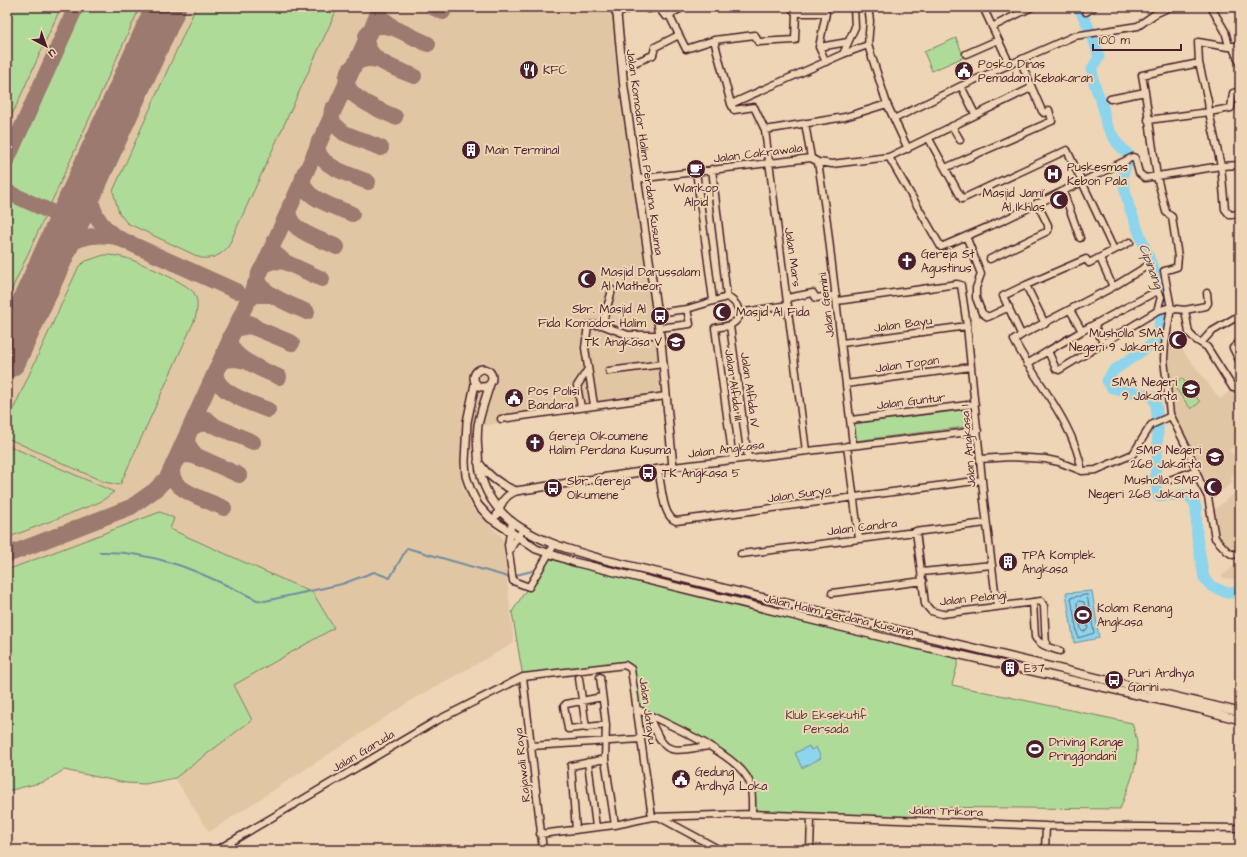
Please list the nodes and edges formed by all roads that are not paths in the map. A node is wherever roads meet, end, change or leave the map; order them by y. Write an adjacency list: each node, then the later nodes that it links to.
1 (614, 7): 16 (street, Jalan Komodor Halim Perdana Kusuma)
2 (633, 7): 16 (street)
3 (645, 7): 17 (street)
4 (683, 7): 17 (street)
5 (790, 7): 14 (street)
6 (854, 7): 22 (street)
7 (868, 7): 23 (street)
8 (983, 7): 18 (street)
9 (1032, 7): 18 (street)
10 (1094, 7): 15 (street)
11 (1170, 7): 29 (street)
12 (1211, 7): 25 (street)
13 (826, 10): 14 (street); 26 (street)
14 (796, 12): 20 (street)
15 (1086, 12)
16 (617, 14): 34 (street, Jalan Komodor Halim Perdana Kusuma)
17 (669, 15): 19 (street)
18 (992, 27): 21 (street)
19 (679, 35): 20 (street); 34 (street)
20 (714, 40): 40 (street)
21 (998, 40): 28 (street); 33 (street)
22 (848, 42): 26 (street); 27 (street)
23 (868, 45): 27 (street); 41 (street)
24 (1240, 45): 25 (street)
25 (1231, 46): 31 (street); 32 (street)
26 (819, 47): 30 (street)
27 (843, 54): 30 (street)
28 (966, 54)
29 (1020, 60): 33 (street); 36 (street)
30 (826, 62): 40 (street)
31 (1199, 63): 38 (street); 42 (street)
32 (1240, 63)
33 (1010, 66): 35 (street)
34 (622, 68): 62 (street, Jalan Komodor Halim Perdana Kusuma)
35 (961, 86): 43 (street); 44 (street)
36 (1031, 88): 43 (street, Jalan Cakrawala); 58 (street)
37 (1240, 90): 42 (street)
38 (1144, 92): 39 (street); 45 (street)
39 (1110, 99)
40 (731, 104): 48 (street, Jalan Mars)
41 (887, 104): 44 (street); 46 (street)
42 (1209, 112): 45 (street); 57 (street)
43 (975, 114): 47 (street, Jalan Cakrawala)
44 (894, 119): 51 (street)
45 (1148, 120): 61 (street)
46 (805, 123): 48 (street); 53 (street)
47 (952, 126): 49 (street, Jalan Cakrawala); 50 (street)
48 (765, 130): 54 (street, Jalan Mars)
49 (929, 139): 51 (street, Jalan Cakrawala); 58 (street)
50 (960, 140)
51 (908, 149): 52 (street, Jalan Cakrawala)
52 (889, 157): 55 (street, Jalan Cakrawala); 67 (street)
53 (811, 158): 54 (street, Jalan Cakrawala); 55 (street, Jalan Cakrawala)
54 (770, 162): 59 (street, Jalan Cakrawala); 79 (street, Jalan Mars)
55 (818, 162): 80 (street, Jalan Gemini)
56 (1240, 165): 57 (street)
57 (1221, 166): 61 (street); 66 (street)
58 (945, 168): 63 (street)
59 (712, 169): 60 (street, Jalan Cakrawala); 78 (street)
60 (696, 171): 62 (street, Jalan Cakrawala); 81 (street)
61 (1157, 177): 63 (street); 84 (street)
62 (637, 179): 89 (street, Jalan Komodor Halim Perdana Kusuma)
63 (1082, 182): 64 (street); 70 (street)
64 (1063, 191): 65 (street); 68 (street)
65 (1038, 203): 67 (street); 72 (street)
66 (1240, 214)
67 (966, 236): 83 (street)
68 (1080, 238)
69 (1130, 242): 70 (street)
70 (1114, 250): 71 (street)
71 (1100, 258): 74 (street); 75 (street)
72 (990, 259)
73 (1146, 266): 75 (street)
74 (1026, 285): 83 (street); 92 (street)
75 (1113, 287): 86 (street)
76 (612, 290): 93 (street)
77 (1207, 293): 87 (street)
78 (727, 297): 81 (street); 90 (street)
79 (788, 298): 80 (street); 82 (street, Jalan Mars)
80 (836, 298): 96 (street, Jalan Angkasa 1); 102 (street, Jalan Gemini)
81 (713, 300): 85 (street)
82 (788, 305): 90 (street); 124 (street, Jalan Mars)
83 (1009, 307): 99 (street)
84 (1169, 308): 87 (street); 88 (street); 119 (street)
85 (687, 309): 89 (street); 97 (street)
86 (1070, 310): 92 (street); 98 (street)
87 (1186, 310): 100 (street)
88 (1158, 311): 94 (street); 103 (street)
89 (657, 313): 97 (street, Jalan Komodor Halim Perdana Kusuma)
90 (739, 313): 95 (street)
91 (1240, 315): 100 (street)
92 (1045, 324): 99 (street)
93 (602, 325): 97 (street); 109 (street)
94 (1094, 325): 98 (street); 103 (street)
95 (730, 326): 125 (street, Jalan Alfida IV); 127 (street, Jalan Alfida III)
96 (967, 326): 102 (street, Jalan Bayu); 108 (street, Jalan Angkasa 1)
97 (659, 331): 106 (street, Jalan Komodor Halim Perdana Kusuma)
98 (1082, 331): 104 (street)
99 (1022, 334): 107 (street)
100 (1202, 342): 114 (street)
101 (1240, 342): 105 (street)
102 (842, 343): 113 (street, Jalan Gemini)
103 (1104, 344): 104 (street)
104 (1048, 351): 107 (street)
105 (1240, 362)
106 (663, 364): 110 (street); 115 (street, Jalan Komodor Halim Perdana Kusuma)
107 (1027, 364): 132 (street)
108 (970, 367): 113 (street, Jalan Topan); 116 (street, Jalan Angkasa 1)
109 (588, 369): 117 (street); 118 (street)
110 (609, 371)
111 (475, 384): 112 (street); 112 (street); 138 (street, Jalan Halim Perdana Kusuma)
112 (490, 384): 128 (street)
113 (846, 384): 121 (street, Jalan Gemini)
114 (1240, 385)
115 (666, 396): 117 (street); 129 (street, Jalan Komodor Halim Perdana Kusuma)
116 (975, 404): 121 (street, Jalan Guntur); 122 (street, Jalan Angkasa 1)
117 (594, 405): 118 (street)
118 (581, 406): 120 (street)
119 (1169, 417): 131 (street); 132 (street)
120 (501, 419)
121 (851, 420): 123 (street, Jalan Gemini)
122 (978, 432): 123 (street, Jalan Angkasa); 126 (street, Jalan Angkasa 1)
123 (850, 446): 124 (street, Jalan Angkasa); 136 (street, Jalan Gemini)
124 (806, 451): 125 (street, Jalan Angkasa)
125 (748, 458): 127 (street, Jalan Angkasa)
126 (980, 459): 132 (street); 133 (street, Jalan Angkasa 1)
127 (733, 460): 129 (street, Jalan Angkasa)
128 (478, 462): 135 (street); 137 (street)
129 (673, 467): 130 (street, Jalan Angkasa)
130 (658, 470): 135 (street, Jalan Angkasa); 136 (street, Jalan Surya)
131 (1196, 470): 134 (street); 148 (street)
132 (1082, 471)
133 (982, 480): 136 (street, Jalan Surya); 140 (street, Jalan Angkasa 1)
134 (1170, 480)
135 (516, 491): 137 (street)
136 (854, 498): 145 (street, Jalan Gemini)
137 (498, 511): 138 (street); 139 (street, Jalan Halim Perdana Kusuma)
138 (495, 521): 143 (street, Jalan Halim Perdana Kusuma)
139 (512, 521): 141 (street, Jalan Halim Perdana Kusuma); 143 (street)
140 (986, 524): 142 (street, Jalan Candra); 151 (street, Jalan Angkasa 1)
141 (524, 529): 144 (street); 146 (street, Jalan Halim Perdana Kusuma)
142 (916, 531): 145 (street, Jalan Candra); 152 (street, Jalan Pelangi)
143 (509, 532): 144 (street, Jalan Halim Perdana Kusuma); 147 (street)
144 (517, 537): 147 (street); 149 (street, Jalan Halim Perdana Kusuma)
145 (858, 539): 150 (street, Jalan Candra)
146 (554, 545): 149 (street); 167 (street, Jalan Halim Perdana Kusuma)
147 (509, 552): 149 (street)
148 (1240, 552)
149 (548, 554): 169 (street, Jalan Halim Perdana Kusuma)
150 (741, 554)
151 (992, 565): 152 (street); 156 (street, Jalan Angkasa 1)
152 (922, 572): 153 (street, Jalan Pelangi)
153 (923, 581): 154 (street); 156 (street, Jalan Pelangi)
154 (832, 593)
155 (1033, 602): 156 (street, Jalan Pelangi); 157 (street); 158 (street)
156 (997, 606)
157 (1034, 620): 158 (street); 159 (street)
158 (1045, 620): 159 (street)
159 (1046, 646): 160 (street)
160 (1060, 651)
161 (523, 677): 166 (street, Jalan Jatayu); 174 (street, Rajawali Raya); 187 (street, Jalan Garuda)
162 (600, 677): 164 (street)
163 (579, 678): 165 (street)
164 (602, 697): 165 (street); 170 (street)
165 (582, 701): 171 (street); 171 (street)
166 (637, 709): 168 (street); 172 (street, Jalan Jatayu)
167 (1240, 712)
168 (648, 715): 175 (street); 175 (street)
169 (1240, 720)
170 (606, 725): 171 (street); 173 (street)
171 (586, 728)
172 (641, 739): 173 (street); 179 (street, Jalan Jatayu)
173 (606, 742): 174 (street); 176 (street)
174 (531, 746): 186 (street, Rajawali Raya)
175 (709, 746): 178 (street)
176 (605, 759): 177 (street); 181 (street)
177 (588, 762): 183 (street); 185 (street)
178 (752, 814): 179 (street, Jalan Trikora); 180 (street, Jalan Trikora)
179 (655, 817): 181 (street, Jalan Trikora); 189 (street)
180 (811, 818): 182 (street, Jalan Trikora); 190 (street)
181 (615, 825): 183 (street, Jalan Trikora)
182 (1046, 826): 184 (street, Jalan Trikora); 191 (street)
183 (596, 827): 185 (street, Jalan Trikora)
184 (1240, 828)
185 (576, 830): 186 (street, Jalan Trikora)
186 (540, 834): 188 (street, Rajawali Raya)
187 (217, 850)
188 (542, 850)
189 (720, 850)
190 (810, 850)
191 (1045, 850)

